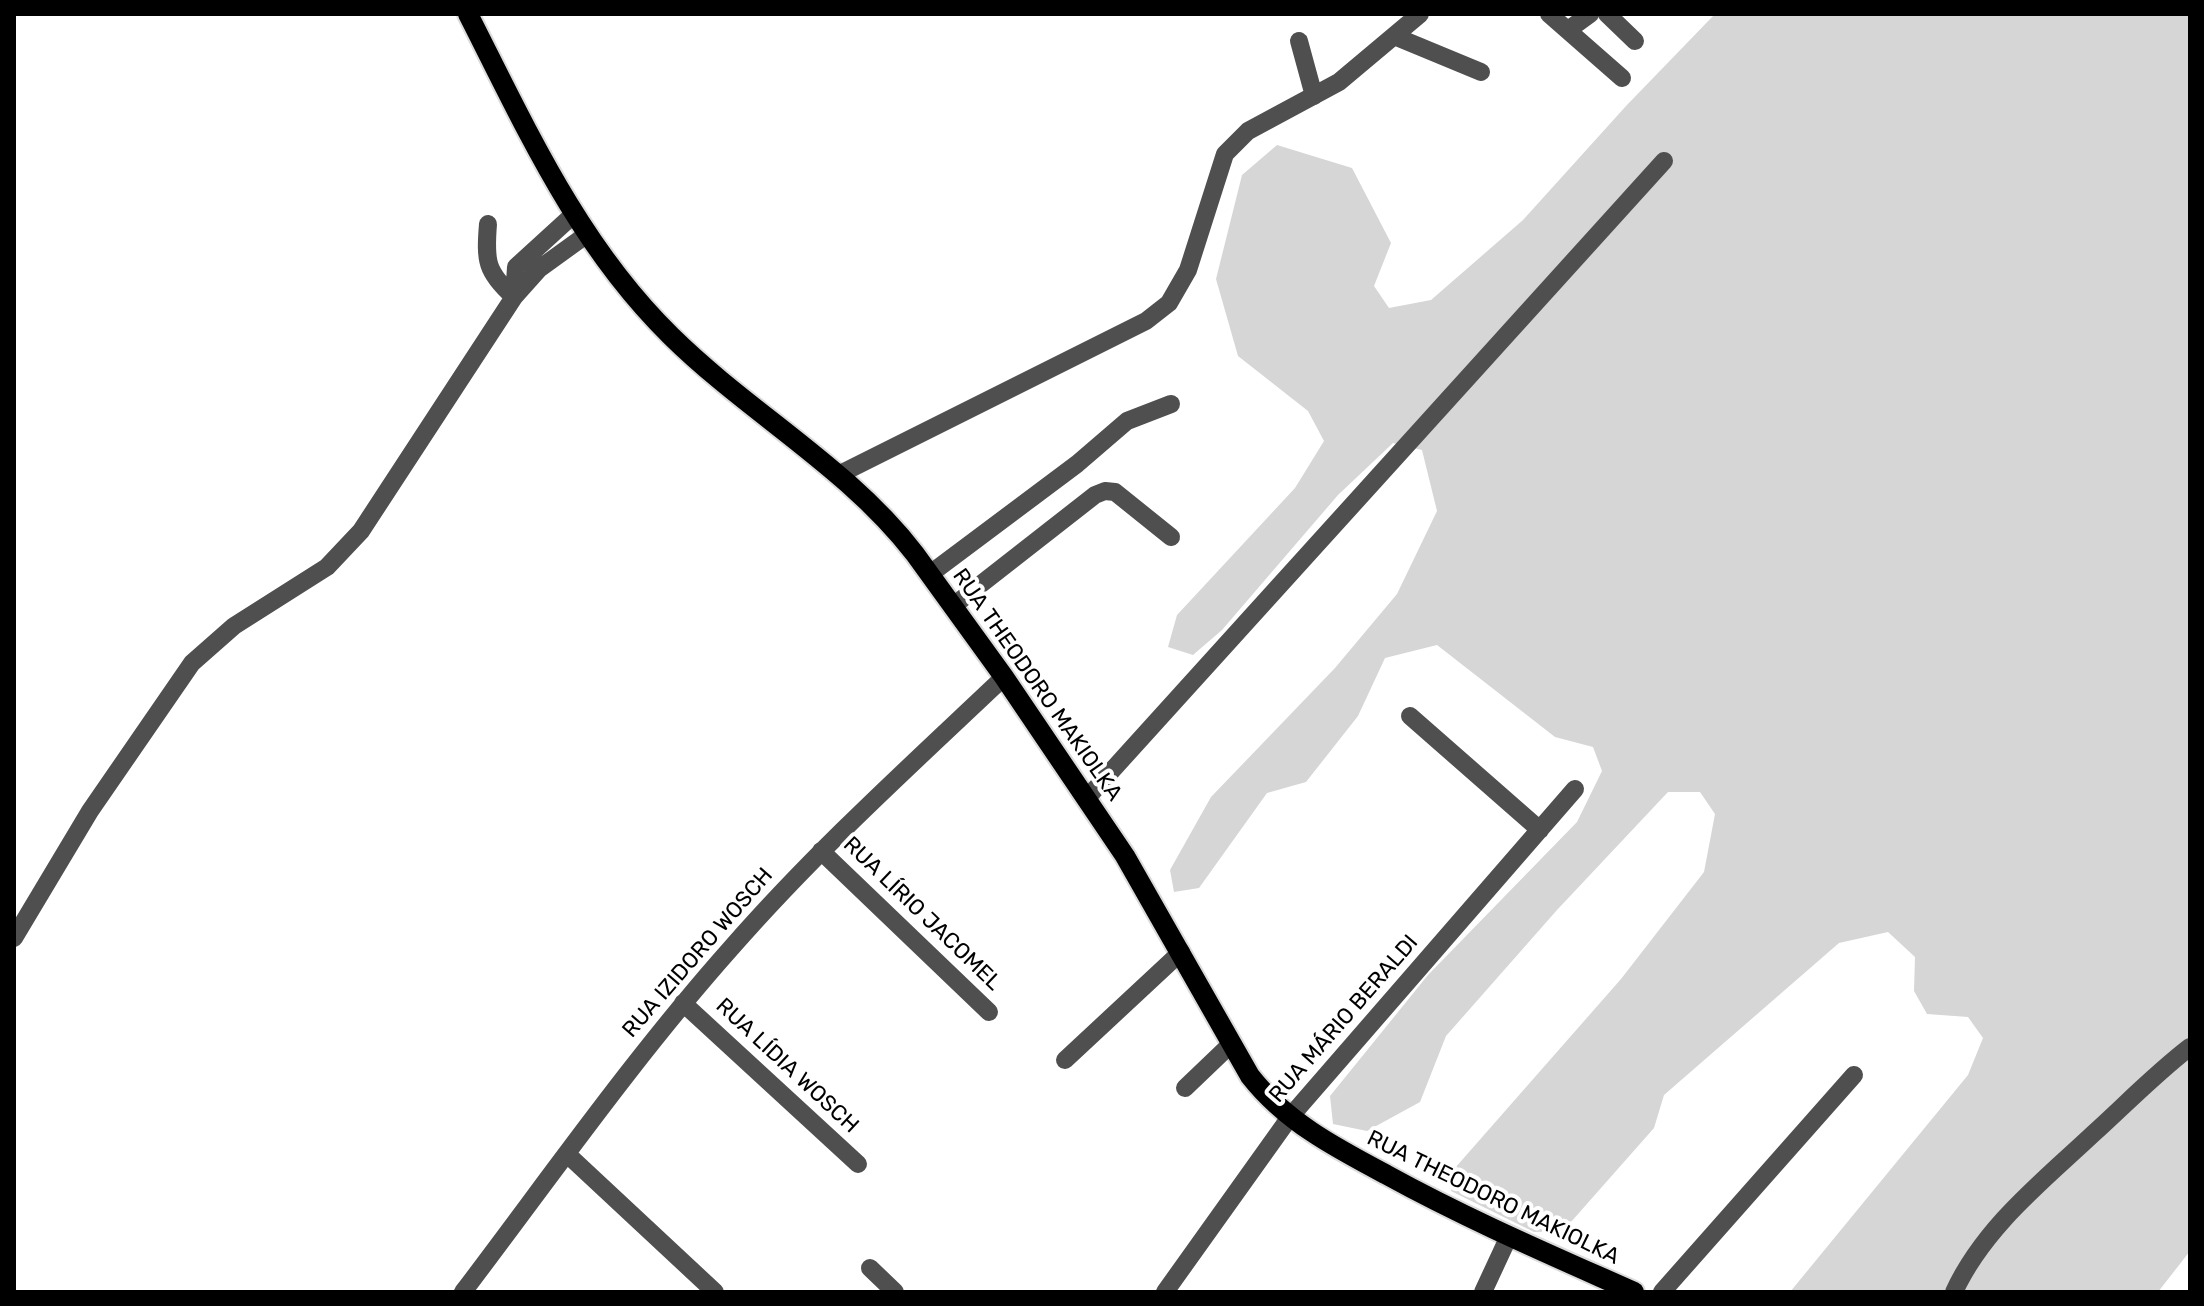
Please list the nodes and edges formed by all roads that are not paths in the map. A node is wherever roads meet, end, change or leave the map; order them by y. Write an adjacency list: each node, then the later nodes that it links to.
1 (468, 14): 14 (main road, RUA THEODORO MAKIOLKA)
2 (1420, 14): 7 (street)
3 (1549, 14): 6 (street)
4 (1590, 14): 6 (street)
5 (1607, 14): 9 (street)
6 (1568, 30): 11 (street)
7 (1394, 36): 10 (street); 12 (street)
8 (1299, 41): 12 (street)
9 (1635, 41)
10 (1481, 72)
11 (1622, 78)
12 (1314, 96): 19 (street)
13 (1664, 161): 26 (street)
14 (573, 215): 16 (main road, RUA THEODORO MAKIOLKA); 17 (street)
15 (488, 224): 17 (street)
16 (586, 235): 17 (street); 19 (main road, RUA THEODORO MAKIOLKA)
17 (514, 297): 29 (street)
18 (1171, 404): 21 (street)
19 (838, 475): 21 (main road, RUA THEODORO MAKIOLKA)
20 (1171, 537): 22 (street)
21 (930, 574): 22 (main road, RUA THEODORO MAKIOLKA)
22 (953, 606): 23 (main road, RUA THEODORO MAKIOLKA)
23 (1004, 677): 26 (main road, RUA THEODORO MAKIOLKA); 28 (street, RUA IZIDORO WOSCH)
24 (1410, 716): 27 (street)
25 (1575, 789): 27 (street, RUA MÁRIO BERALDI)
26 (1087, 798): 30 (main road, RUA THEODORO MAKIOLKA)
27 (1540, 830): 38 (street, RUA MÁRIO BERALDI)
28 (821, 851): 31 (street, RUA IZIDORO WOSCH); 32 (street, RUA LÍRIO JACOMEL)
29 (14, 938)
30 (1181, 952): 33 (main road, RUA THEODORO MAKIOLKA); 35 (street)
31 (683, 1003): 39 (street, RUA IZIDORO WOSCH); 40 (street, RUA LÍDIA WOSCH)
32 (989, 1012)
33 (1231, 1044): 37 (street); 38 (main road, RUA THEODORO MAKIOLKA)
34 (2190, 1047): 50 (street)
35 (1065, 1060)
36 (1854, 1075): 49 (street)
37 (1185, 1088)
38 (1290, 1117): 41 (main road, RUA THEODORO MAKIOLKA); 46 (street, RUA MÁRIO BERALDI)
39 (567, 1154): 43 (street, RUA IZIDORO WOSCH); 44 (street)
40 (858, 1164)
41 (1509, 1236): 47 (street); 48 (main road, RUA THEODORO MAKIOLKA)
42 (870, 1268): 45 (street)
43 (463, 1292)
44 (715, 1292)
45 (895, 1292)
46 (1165, 1292)
47 (1483, 1292)
48 (1634, 1292)
49 (1662, 1292)
50 (1954, 1292)

